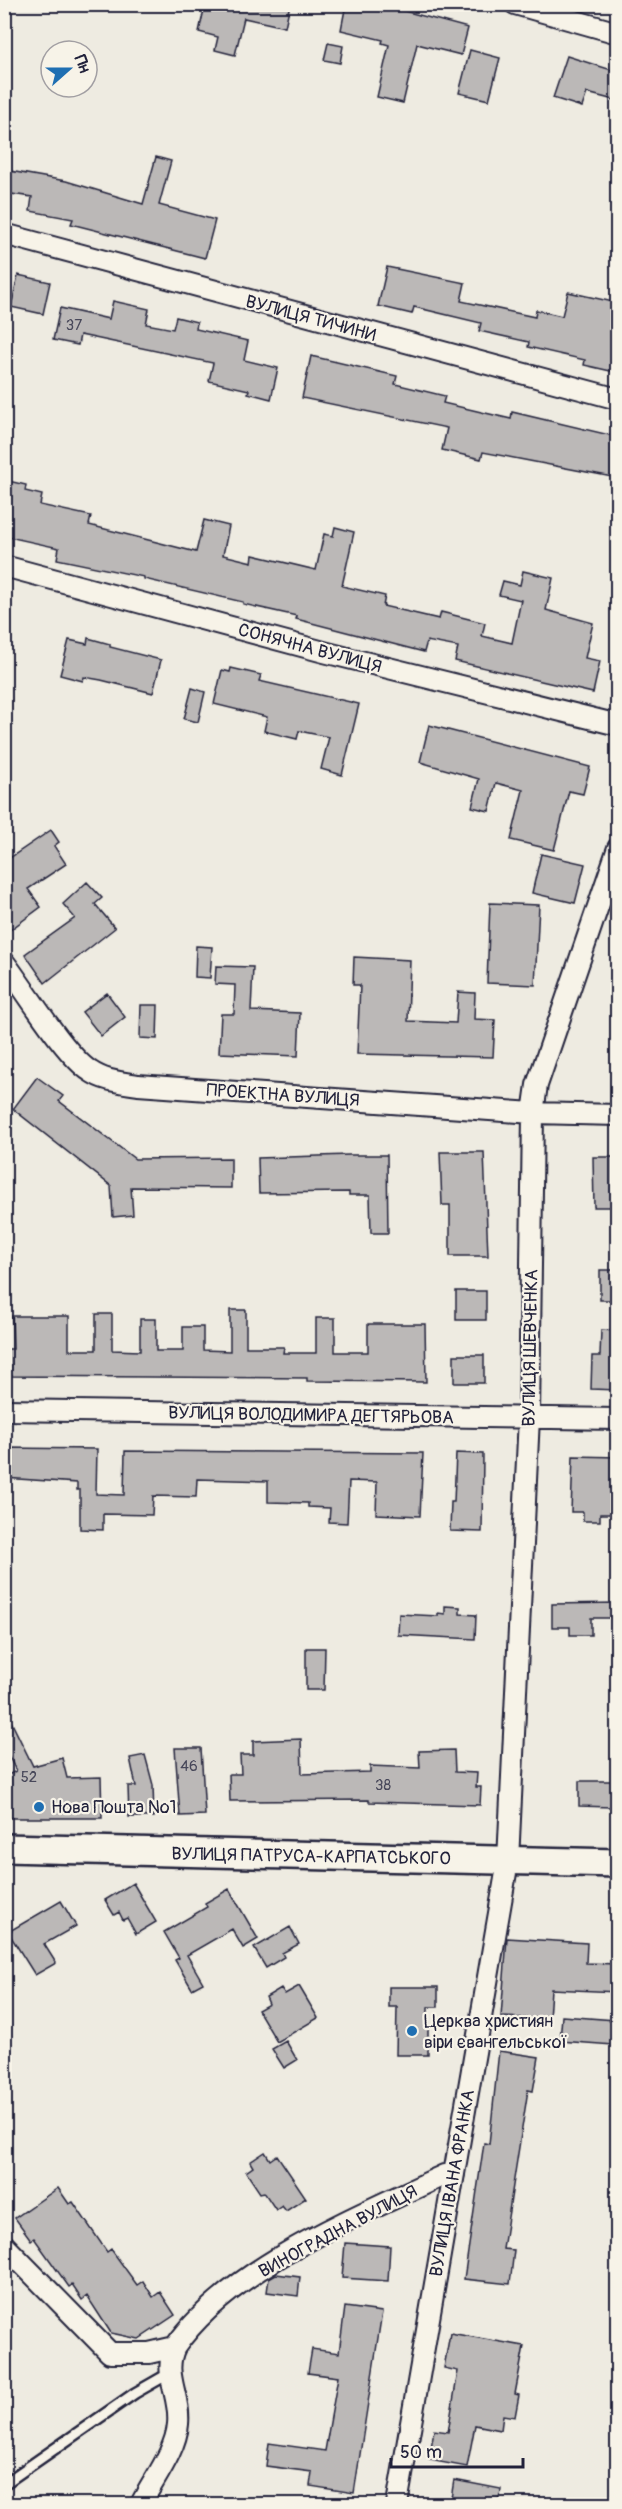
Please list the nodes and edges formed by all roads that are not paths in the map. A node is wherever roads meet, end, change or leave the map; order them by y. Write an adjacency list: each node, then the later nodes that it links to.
1 (515, 4): 2 (street)
2 (618, 33)
3 (4, 234): 4 (street, ВУЛИЦЯ ТИЧИНИ)
4 (618, 399)
5 (4, 566): 6 (street, СОНЯЧНА ВУЛИЦЯ)
6 (618, 725)
7 (618, 848): 9 (street, ВУЛИЦЯ ШЕВЧЕНКА)
8 (4, 962): 9 (street, ПРОЕКТНА ВУЛИЦЯ)
9 (533, 1113): 10 (street, ПРОЕКТНА ВУЛИЦЯ); 12 (street, ВУЛИЦЯ ШЕВЧЕНКА)
10 (618, 1115)
11 (4, 1410): 12 (street, ВУЛИЦЯ ВОЛОДИМИРА ДЕГТЯРЬОВА)
12 (529, 1418): 13 (street, ВУЛИЦЯ ВОЛОДИМИРА ДЕГТЯРЬОВА); 15 (street, ВУЛИЦЯ ШЕВЧЕНКА)
13 (618, 1419)
14 (4, 1848): 15 (main road, ВУЛИЦЯ ПАТРУСА-КАРПАТСЬКОГО)
15 (508, 1861): 16 (main road, ВУЛИЦЯ ПАТРУСА-КАРПАТСЬКОГО); 17 (street, ВУЛИЦЯ ІВАНА ФРАНКА)
16 (618, 1863)
17 (454, 2175): 19 (street, ВИНОГРАДНА ВУЛИЦЯ); 23 (street, ВУЛИЦЯ ІВАНА ФРАНКА)
18 (4, 2245): 19 (street)
19 (175, 2347): 20 (street, ВИНОГРАДНА ВУЛИЦЯ)
20 (170, 2373): 21 (lane); 22 (street, ВИНОГРАДНА ВУЛИЦЯ)
21 (4, 2484)
22 (141, 2505)
23 (397, 2505)

